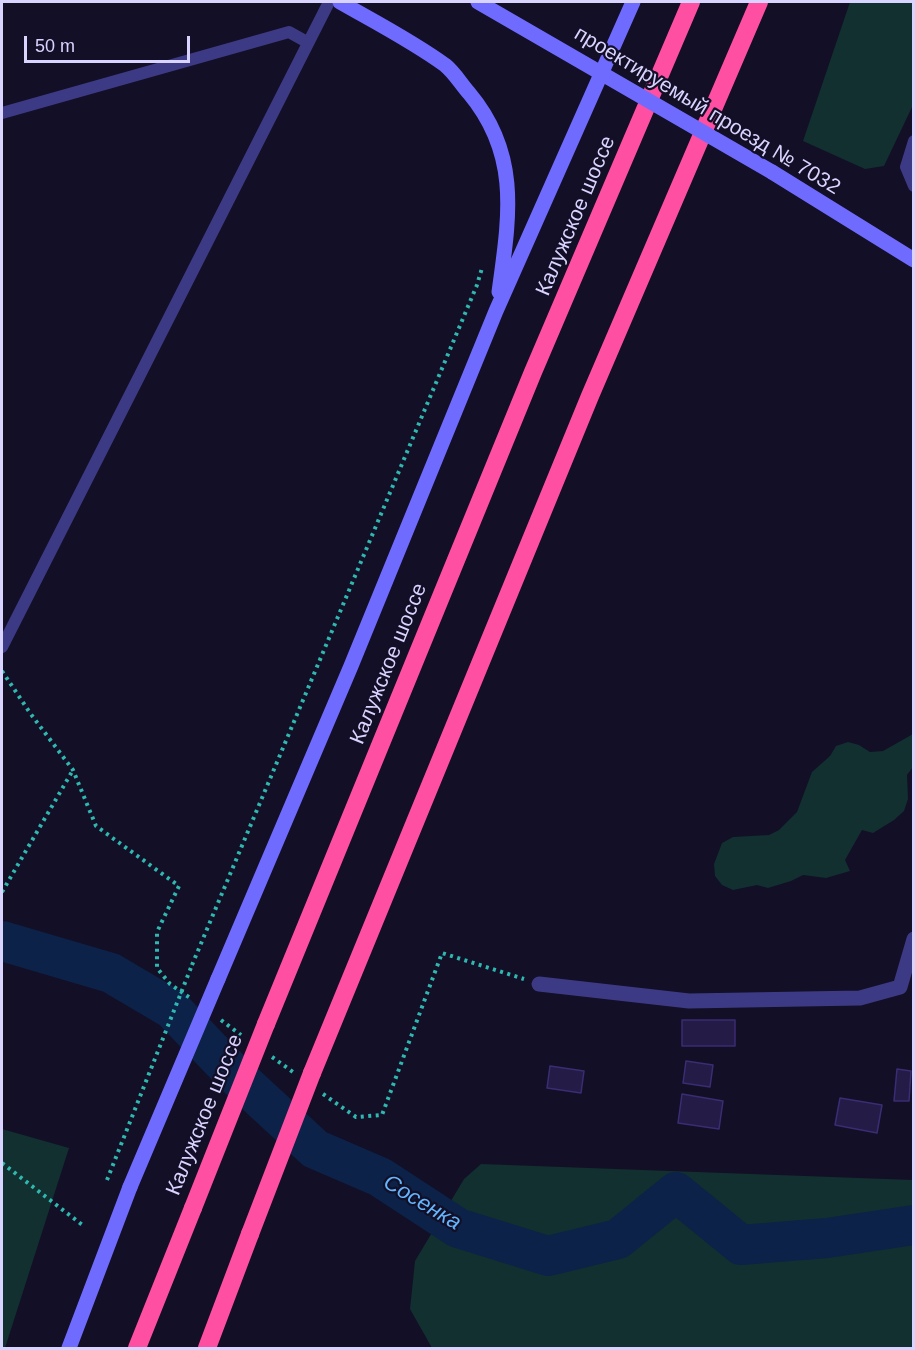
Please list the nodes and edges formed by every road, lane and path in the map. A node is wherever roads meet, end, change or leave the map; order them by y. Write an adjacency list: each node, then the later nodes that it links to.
1 (329, 2): 7 (lane)
2 (340, 2): 13 (main road)
3 (478, 2): 11 (main road, проектируемый проезд № 7032, bridge)
4 (633, 2): 13 (main road)
5 (691, 2): 23 (highway, Калужское шоссе, bridge)
6 (759, 2): 24 (highway, bridge)
7 (307, 42): 8 (lane); 14 (lane)
8 (2, 113)
9 (914, 141): 10 (lane)
10 (914, 186)
11 (914, 260)
12 (482, 265): 20 (path, bridge)
13 (496, 311): 22 (main road, bridge)
14 (2, 647)
15 (73, 770): 16 (path)
16 (2, 892)
17 (914, 939): 18 (street)
18 (539, 984)
19 (2, 1163): 21 (path)
20 (107, 1180)
21 (85, 1227)
22 (69, 1348)
23 (137, 1348)
24 (207, 1348)

